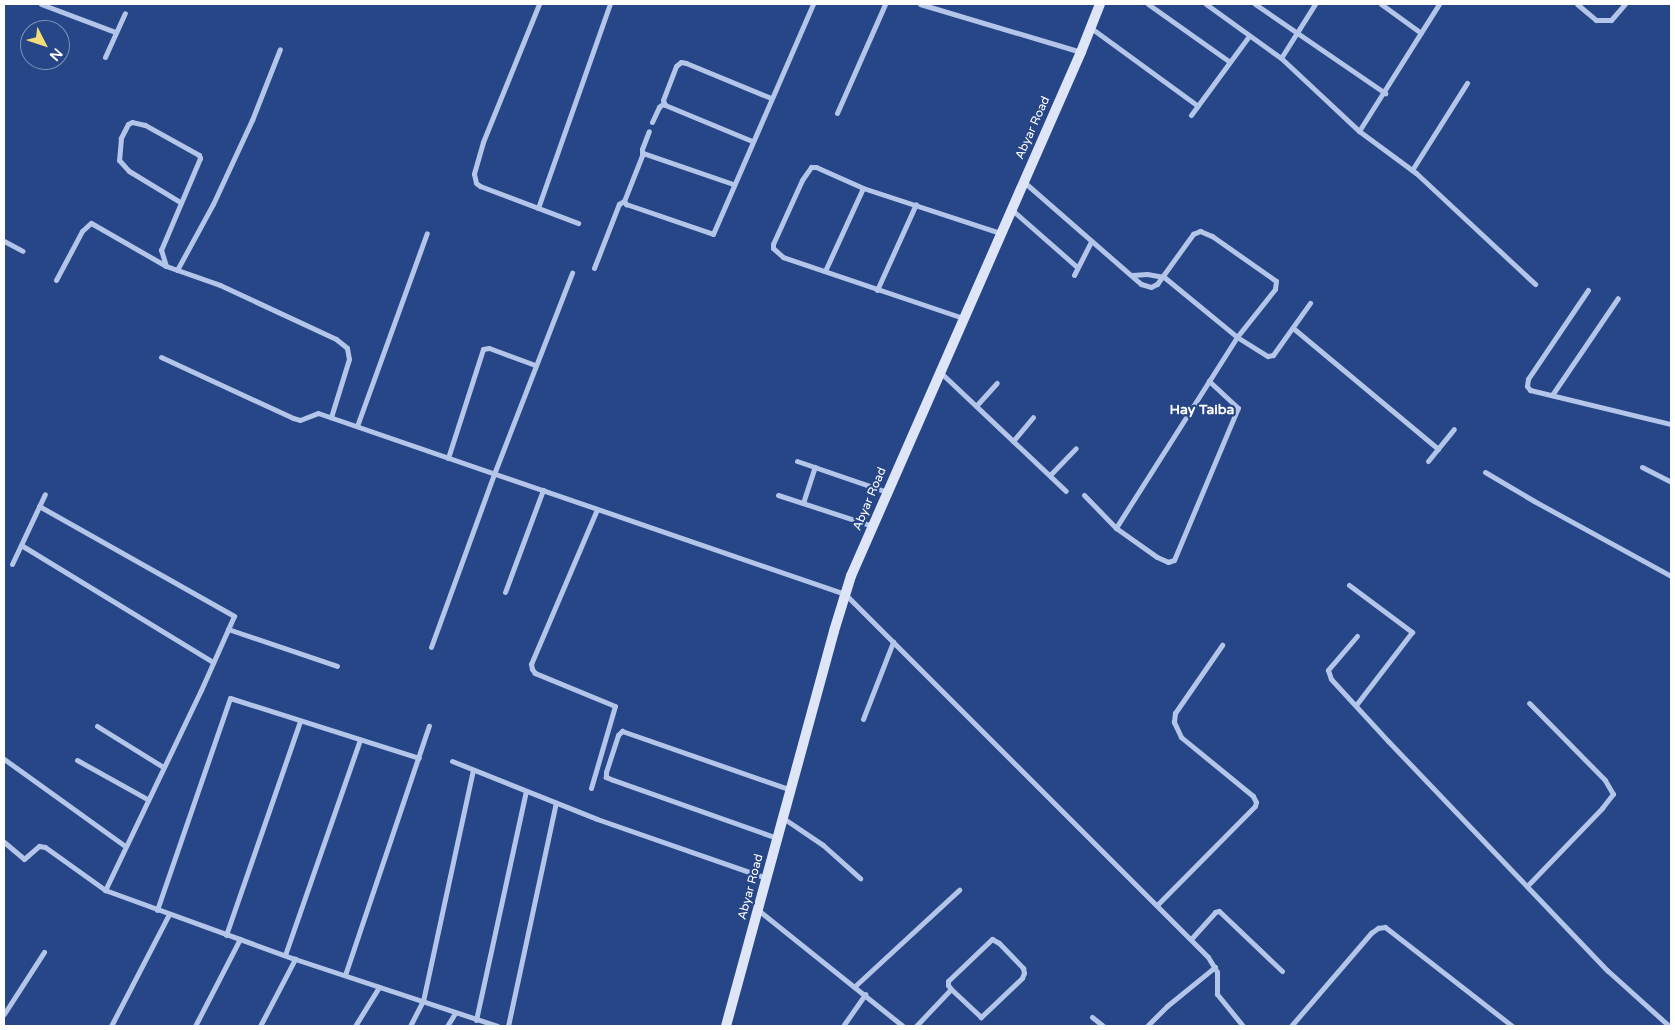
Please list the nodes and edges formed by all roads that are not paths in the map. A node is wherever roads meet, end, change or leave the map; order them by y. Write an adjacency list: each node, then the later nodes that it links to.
1 (41, 4): 18 (street)
2 (539, 4): 46 (street)
3 (610, 4): 46 (street)
4 (813, 4): 29 (street)
5 (885, 4): 32 (street)
6 (920, 4): 23 (street)
7 (1100, 4): 17 (main road, Abyar Road)
8 (1148, 4): 26 (street)
9 (1206, 4): 21 (street)
10 (1255, 4): 20 (street)
11 (1315, 4): 20 (street)
12 (1381, 4): 19 (street)
13 (1439, 4): 19 (street)
14 (1577, 4): 15 (street)
15 (1626, 4)
16 (125, 13): 18 (street)
17 (1091, 28): 23 (main road, Abyar Road); 31 (street)
18 (115, 32): 24 (street)
19 (1421, 32): 28 (street)
20 (1297, 33): 25 (street); 28 (street)
21 (1249, 36): 25 (street); 26 (street)
22 (280, 49): 57 (street)
23 (1081, 52): 40 (main road, Abyar Road)
24 (105, 58)
25 (1281, 58): 36 (street)
26 (1230, 62): 31 (street)
27 (1468, 83): 39 (street)
28 (1385, 93): 36 (street)
29 (771, 98): 30 (street); 37 (street)
30 (664, 103): 34 (street); 37 (street)
31 (1198, 106): 33 (street)
32 (837, 113)
33 (1191, 115)
34 (652, 122)
35 (649, 131): 38 (street)
36 (1359, 131): 39 (street)
37 (752, 141): 41 (street)
38 (642, 153): 41 (street); 43 (street)
39 (1412, 170): 64 (street)
40 (1024, 181): 47 (main road, Abyar Road); 52 (street)
41 (733, 184): 43 (street)
42 (863, 188): 45 (street); 58 (street); 58 (street)
43 (624, 201): 56 (street)
44 (180, 202): 44 (street); 54 (street)
45 (916, 204): 50 (street); 65 (street)
46 (538, 208): 48 (street)
47 (1011, 209): 50 (main road, Abyar Road); 55 (street)
48 (578, 224)
49 (427, 233): 82 (street)
50 (1000, 233): 69 (main road, Abyar Road)
51 (4, 241): 53 (street)
52 (1091, 241): 55 (street); 61 (street)
53 (24, 251)
54 (166, 266): 57 (street); 63 (street)
55 (1077, 267): 60 (street)
56 (594, 268)
57 (177, 270): 79 (street)
58 (825, 271): 65 (street)
59 (572, 273): 73 (street)
60 (1074, 275)
61 (1132, 276): 62 (street); 62 (street)
62 (1164, 277): 71 (street); 71 (street)
63 (56, 280)
64 (1535, 284)
65 (878, 290): 69 (street)
66 (1588, 290): 77 (street)
67 (1618, 298): 77 (street)
68 (1310, 303): 70 (street)
69 (963, 318): 74 (main road, Abyar Road)
70 (1293, 328): 71 (street); 86 (street)
71 (1237, 337): 75 (street)
72 (160, 358): 79 (street)
73 (535, 365): 87 (street); 93 (street)
74 (940, 371): 78 (street); 98 (main road, Abyar Road)
75 (1209, 380): 106 (street); 106 (street)
76 (997, 383): 78 (street)
77 (1552, 395): 81 (street)
78 (976, 406): 84 (street)
79 (331, 418): 82 (street)
80 (1033, 418): 84 (street)
81 (1671, 424)
82 (357, 426): 87 (street)
83 (1454, 429): 86 (street)
84 (1013, 440): 94 (street)
85 (1076, 448): 94 (street)
86 (1438, 449): 89 (street)
87 (448, 458): 93 (street)
88 (798, 461): 90 (street)
89 (1428, 461)
90 (815, 467): 98 (street); 102 (street)
91 (1642, 467): 95 (street)
92 (1485, 472): 109 (street)
93 (494, 474): 96 (street); 117 (street)
94 (1050, 476): 97 (street)
95 (1671, 482)
96 (543, 490): 104 (street); 111 (street)
97 (1066, 491)
98 (887, 492): 105 (main road, Abyar Road)
99 (45, 494): 103 (street)
100 (778, 494): 102 (street)
101 (1084, 495): 106 (street)
102 (803, 503): 105 (street)
103 (39, 506): 107 (street); 113 (street)
104 (597, 509): 112 (street); 133 (street)
105 (872, 526): 112 (main road, Abyar Road)
106 (1116, 528)
107 (21, 545): 108 (street); 118 (street)
108 (12, 564)
109 (1671, 576)
110 (1349, 585): 121 (street)
111 (505, 592)
112 (845, 594): 115 (street); 134 (main road, Abyar Road)
113 (228, 629): 118 (street); 119 (street)
114 (1357, 636): 121 (street)
115 (893, 642): 122 (street); 147 (street)
116 (1222, 645): 147 (street)
117 (432, 647)
118 (214, 662): 131 (street)
119 (337, 666)
120 (1529, 703): 144 (street)
121 (1356, 705): 144 (street)
122 (863, 719)
123 (300, 721): 126 (street); 148 (street); 151 (street)
124 (97, 726): 131 (street)
125 (428, 726): 127 (street)
126 (360, 740): 127 (street); 155 (street)
127 (419, 758): 159 (street)
128 (4, 759): 141 (street)
129 (77, 760): 136 (street)
130 (452, 761): 132 (street)
131 (163, 767): 136 (street)
132 (473, 770): 135 (street); 164 (street)
133 (591, 788)
134 (791, 790): 138 (main road, Abyar Road); 139 (street)
135 (526, 791): 137 (street); 168 (street)
136 (147, 800): 141 (street)
137 (556, 803): 142 (street); 177 (street)
138 (783, 818): 139 (main road, Abyar Road); 143 (street)
139 (777, 838): 142 (main road, Abyar Road)
140 (4, 842): 145 (street)
141 (125, 846): 145 (street)
142 (766, 878): 149 (main road, Abyar Road)
143 (860, 878)
144 (1528, 885): 187 (street)
145 (105, 890): 148 (street)
146 (958, 890): 160 (street)
147 (1157, 905): 153 (street)
148 (157, 910): 150 (street)
149 (758, 910): 160 (street); 178 (main road, Abyar Road)
150 (169, 914): 151 (street); 170 (street)
151 (226, 935): 152 (street)
152 (240, 939): 155 (street); 171 (street)
153 (1191, 939): 157 (street); 158 (street)
154 (44, 952): 166 (street)
155 (285, 955): 156 (street)
156 (295, 959): 159 (street); 172 (street)
157 (1215, 967): 183 (street); 184 (street)
158 (1282, 970)
159 (345, 975): 161 (street)
160 (855, 986): 163 (street)
161 (379, 987): 164 (street); 173 (street)
162 (951, 989): 162 (street); 181 (street)
163 (865, 994): 179 (street); 180 (street)
164 (423, 1001): 165 (street); 174 (street)
165 (455, 1013): 168 (street); 175 (street)
166 (4, 1014)
167 (1092, 1017): 182 (street)
168 (476, 1020): 169 (street)
169 (484, 1024): 176 (street)
170 (111, 1026)
171 (195, 1026)
172 (260, 1026)
173 (355, 1026)
174 (410, 1026)
175 (447, 1026)
176 (496, 1026)
177 (508, 1026)
178 (726, 1026)
179 (843, 1026)
180 (904, 1026)
181 (916, 1026)
182 (1103, 1026)
183 (1147, 1026)
184 (1243, 1026)
185 (1291, 1026): 186 (street)
186 (1512, 1026)
187 (1670, 1026)

